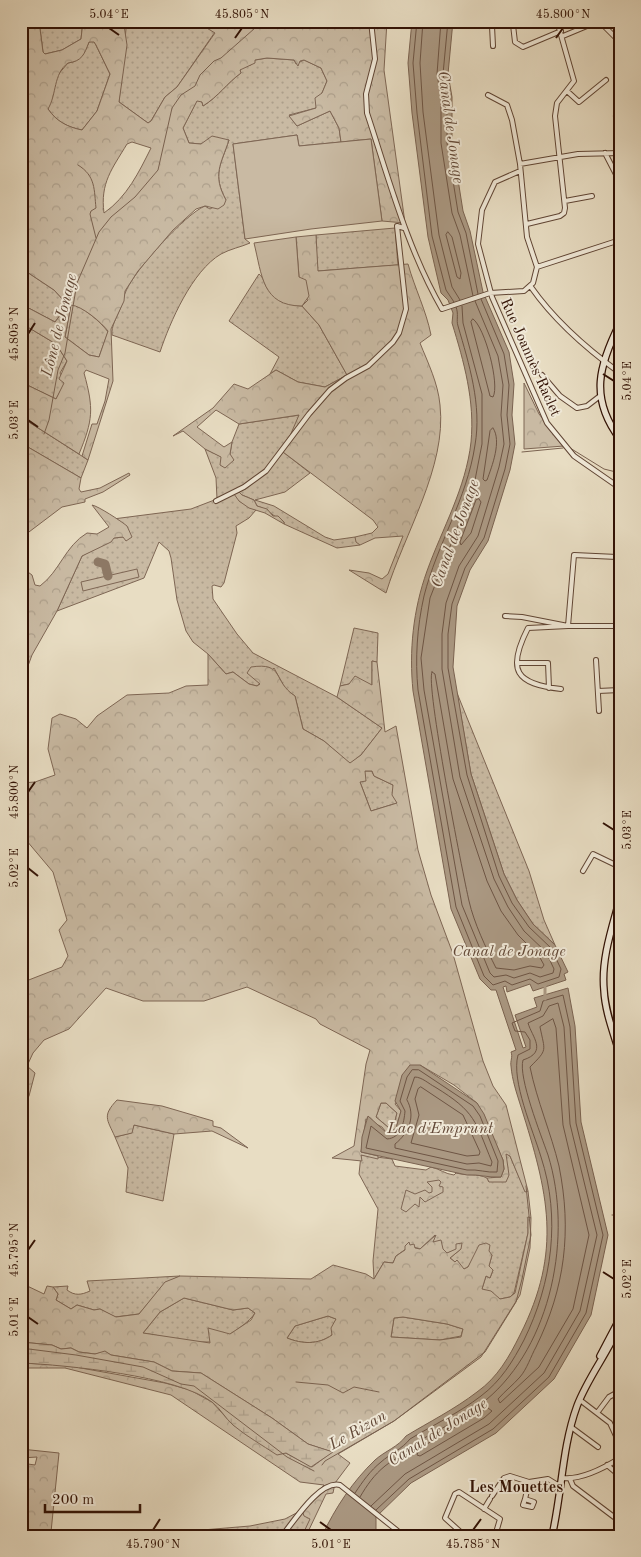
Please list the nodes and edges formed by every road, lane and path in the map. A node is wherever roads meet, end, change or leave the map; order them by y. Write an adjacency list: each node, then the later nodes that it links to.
1 (370, 21): 23 (street)
2 (496, 21): 7 (street)
3 (509, 21): 5 (street)
4 (557, 21): 5 (street)
5 (562, 33): 6 (street); 9 (street)
6 (620, 42)
7 (494, 46)
8 (606, 80): 9 (street)
9 (567, 91): 15 (street)
10 (488, 95): 16 (street)
11 (620, 111): 12 (street)
12 (616, 116)
13 (605, 153): 14 (street); 15 (street); 18 (street)
14 (620, 153)
15 (560, 156): 16 (street); 21 (street)
16 (520, 164): 17 (street)
17 (520, 171): 22 (street); 27 (street, Rue Joannès Raclet)
18 (618, 174): 19 (street)
19 (620, 182)
20 (592, 196): 21 (street)
21 (565, 201): 22 (street)
22 (527, 224): 25 (street)
23 (404, 228): 27 (street); 36 (street)
24 (620, 240): 25 (street)
25 (537, 267): 26 (street)
26 (531, 287): 27 (street); 29 (street)
27 (490, 293): 35 (street, Rue Joannès Raclet)
28 (620, 323): 29 (main road)
29 (602, 360): 30 (street); 32 (main road)
30 (620, 373): 33 (street)
31 (542, 375): 32 (street)
32 (600, 396): 34 (main road)
33 (620, 402)
34 (620, 439)
35 (620, 488)
36 (216, 501)
37 (620, 561): 39 (street)
38 (505, 616): 39 (street)
39 (568, 626): 40 (street); 42 (street)
40 (620, 626)
41 (596, 660): 46 (street)
42 (518, 663): 43 (street); 43 (street)
43 (549, 688): 44 (street)
44 (561, 689)
45 (620, 690): 46 (street)
46 (598, 691): 47 (street)
47 (599, 711)
48 (620, 868): 49 (street)
49 (584, 871)
50 (620, 898): 51 (main road)
51 (620, 1055)
52 (620, 1318): 54 (main road)
53 (620, 1324): 54 (main road)
54 (594, 1370): 56 (main road)
55 (620, 1391): 57 (street)
56 (580, 1400): 57 (street); 58 (main road)
57 (597, 1413): 59 (street)
58 (571, 1427): 60 (street); 64 (main road)
59 (616, 1436)
60 (598, 1447)
61 (620, 1458): 62 (street)
62 (607, 1465): 63 (street); 65 (street)
63 (620, 1476)
64 (563, 1478): 65 (street); 67 (main road)
65 (570, 1479): 70 (street)
66 (529, 1482): 67 (street); 68 (street); 69 (street)
67 (561, 1487): 75 (main road)
68 (525, 1499)
69 (484, 1509): 73 (street); 74 (street)
70 (614, 1517)
71 (282, 1536): 72 (street)
72 (404, 1536)
73 (465, 1536)
74 (495, 1536)
75 (552, 1536)

